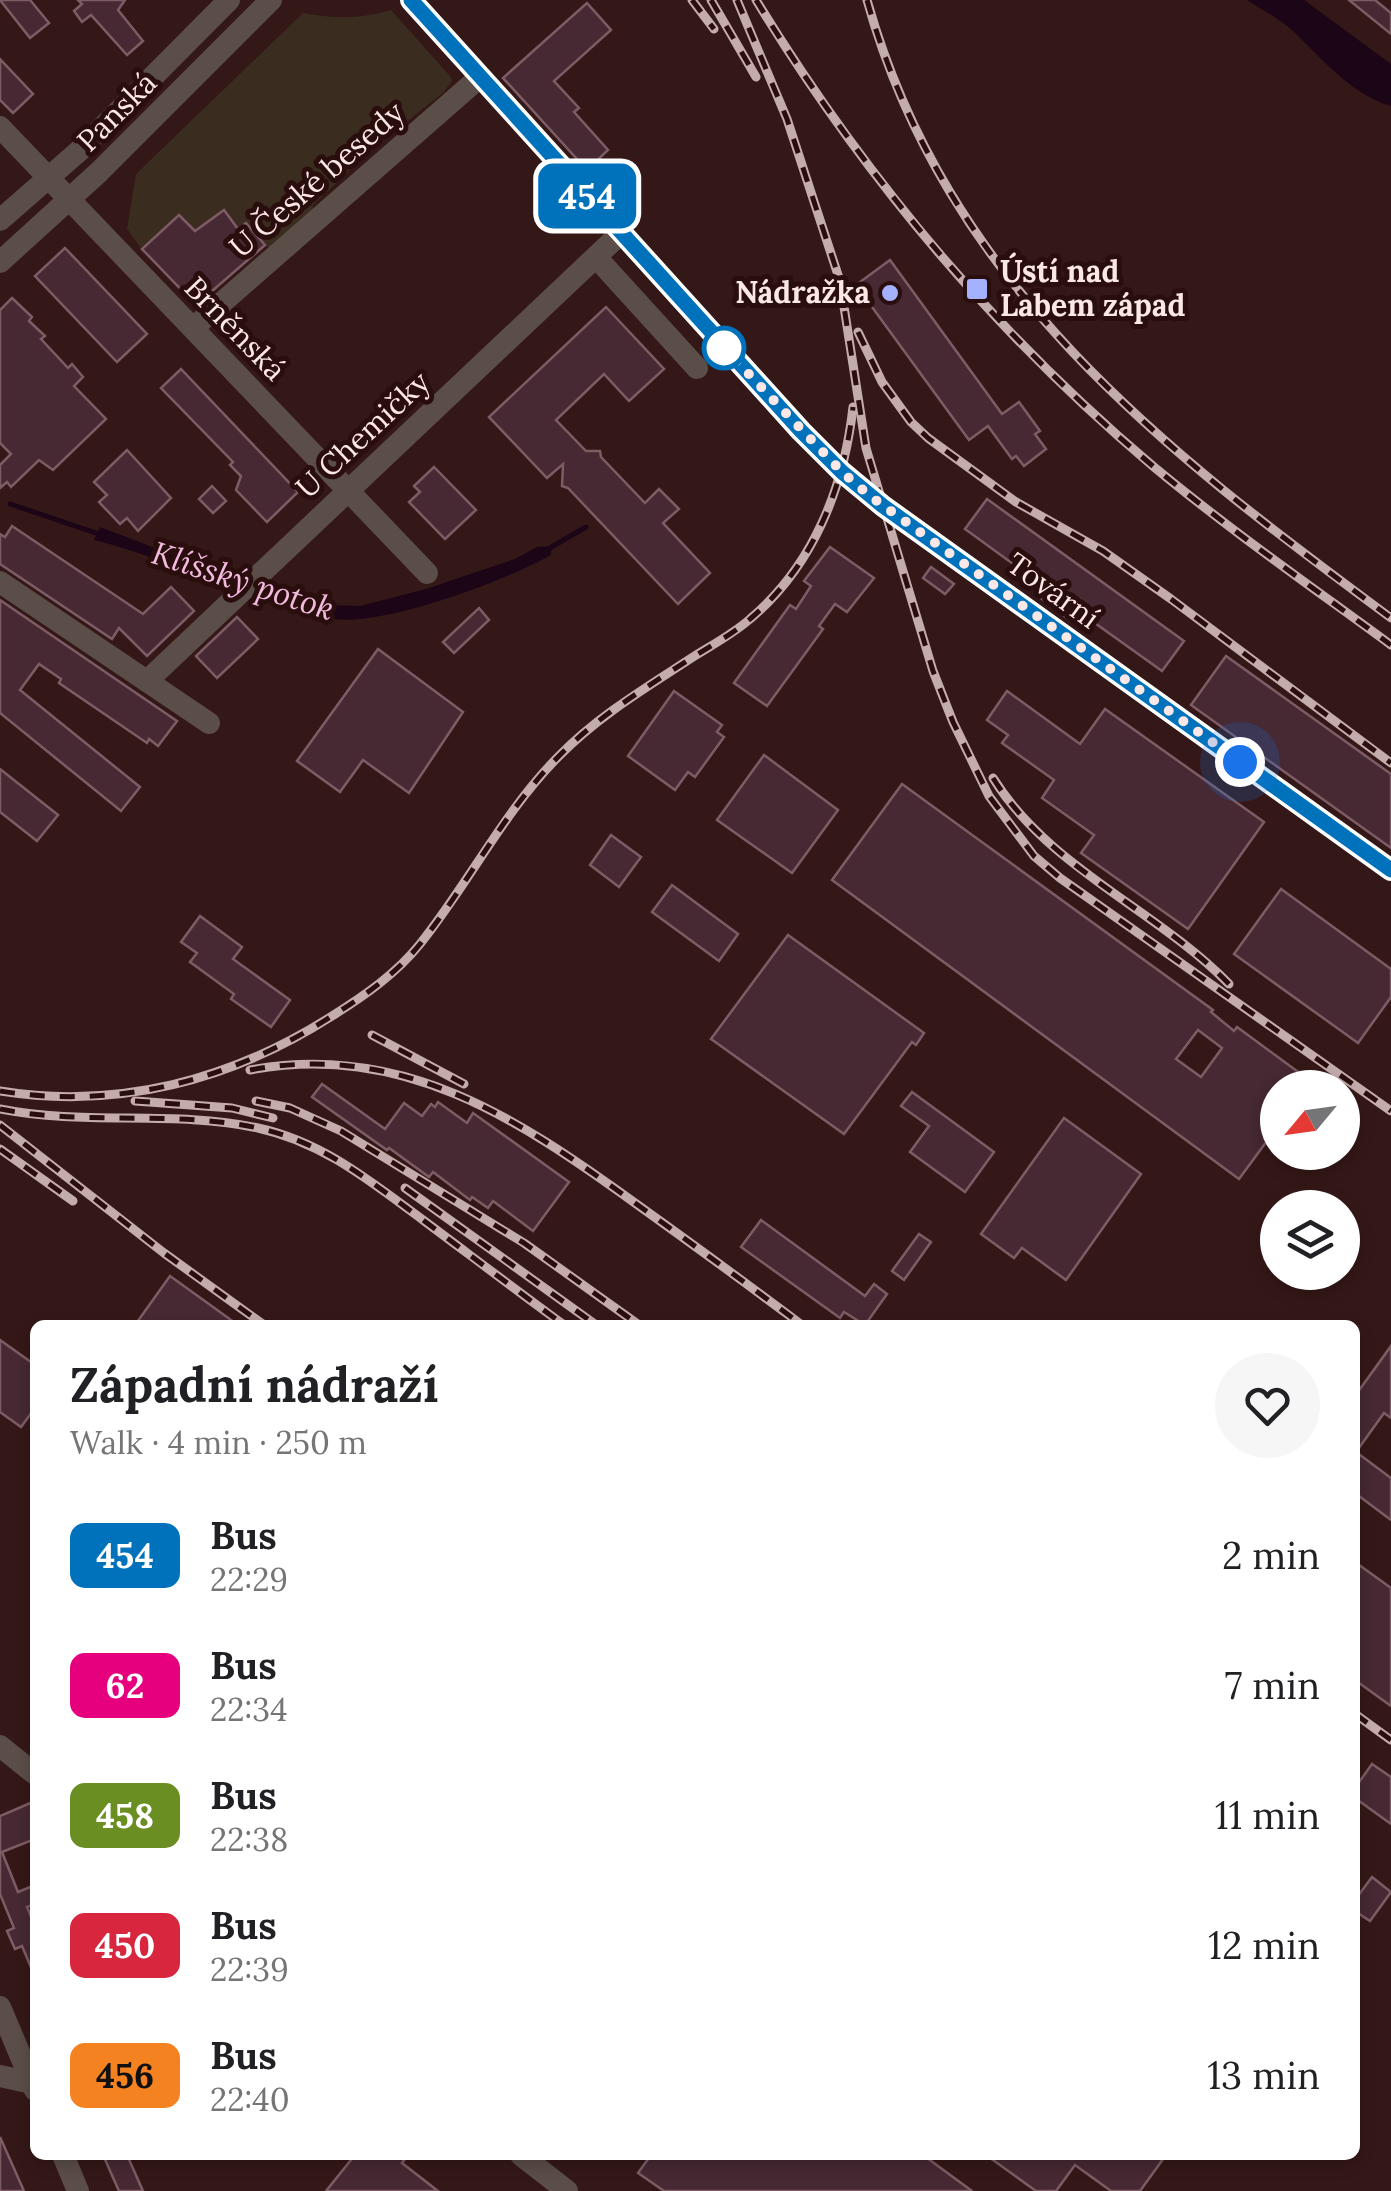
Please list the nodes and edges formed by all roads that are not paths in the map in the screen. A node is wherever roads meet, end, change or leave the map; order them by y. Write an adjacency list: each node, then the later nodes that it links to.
1 (230, 0): 6 (street, Panská)
2 (271, 0): 7 (street, Panská)
3 (411, 0): 4 (street, Tovární)
4 (480, 77): 9 (street, Tovární); 12 (street, U České besedy)
5 (0, 127): 6 (street, Brněnská)
6 (49, 178): 7 (street, Brněnská); 8 (street, Panská)
7 (69, 198): 11 (street, Panská); 12 (street, Brněnská)
8 (0, 220)
9 (621, 233): 10 (street, U Chemičky); 19 (street, Tovární)
10 (596, 257): 13 (street); 14 (street, U Chemičky)
11 (0, 262)
12 (193, 328): 14 (street, Brněnská)
13 (697, 368)
14 (349, 490): 15 (street, Brněnská); 17 (street, U Chemičky)
15 (428, 573)
16 (0, 582): 17 (street)
17 (147, 682): 18 (street)
18 (210, 722)
19 (1391, 870)
20 (0, 1746): 21 (street)
21 (30, 1770)
22 (0, 2007): 24 (street)
23 (0, 2076): 25 (street)
24 (30, 2077)
25 (30, 2085)
26 (65, 2160): 28 (street)
27 (527, 2160): 29 (street)
28 (78, 2191)
29 (566, 2191)

